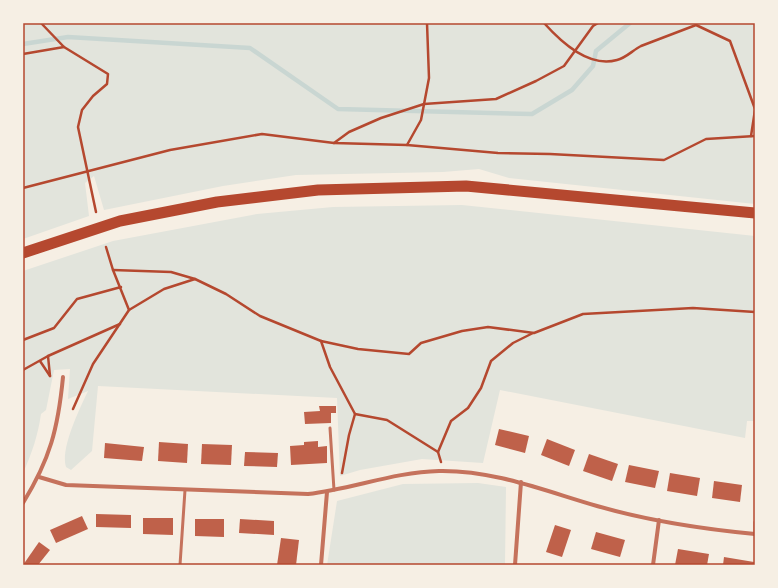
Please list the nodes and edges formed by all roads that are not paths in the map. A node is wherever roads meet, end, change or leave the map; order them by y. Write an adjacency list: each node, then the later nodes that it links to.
1 (755, 214): 2 (highway)
2 (23, 253)
3 (63, 377): 5 (street)
4 (330, 428): 8 (lane)
5 (39, 477): 7 (street); 10 (street)
6 (521, 482): 8 (street); 11 (street); 16 (street)
7 (184, 490): 9 (street); 14 (lane)
8 (334, 491): 9 (street)
9 (327, 492): 15 (street)
10 (23, 504)
11 (659, 520): 13 (street); 17 (street)
12 (755, 522): 13 (lane)
13 (755, 534)
14 (180, 565)
15 (321, 565)
16 (515, 565)
17 (653, 565)

